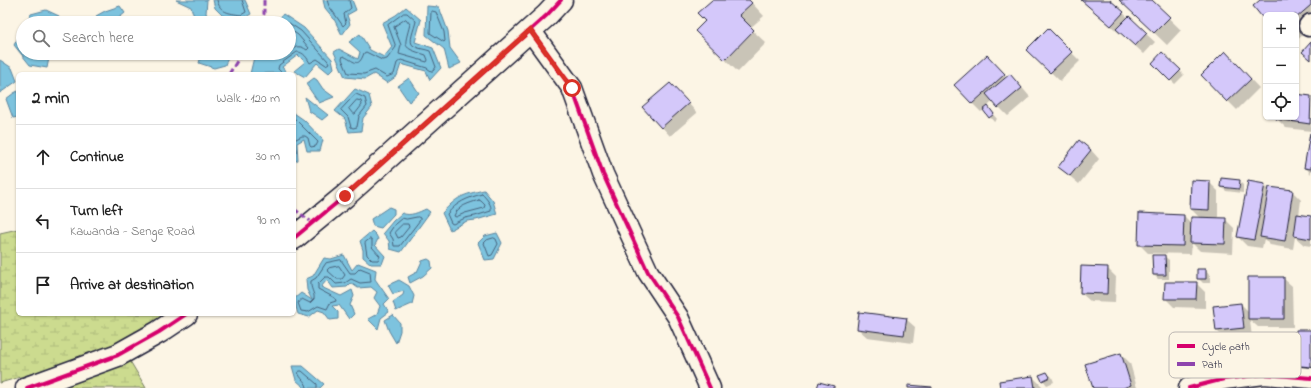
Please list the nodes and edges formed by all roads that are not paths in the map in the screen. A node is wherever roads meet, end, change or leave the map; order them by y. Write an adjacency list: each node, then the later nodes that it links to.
1 (561, 0): 2 (street)
2 (530, 30): 3 (street); 9 (street)
3 (296, 236)
4 (183, 316): 8 (street)
5 (1301, 377): 7 (street)
6 (1232, 378): 10 (street)
7 (1311, 378)
8 (27, 388)
9 (710, 388)
10 (1189, 388)

